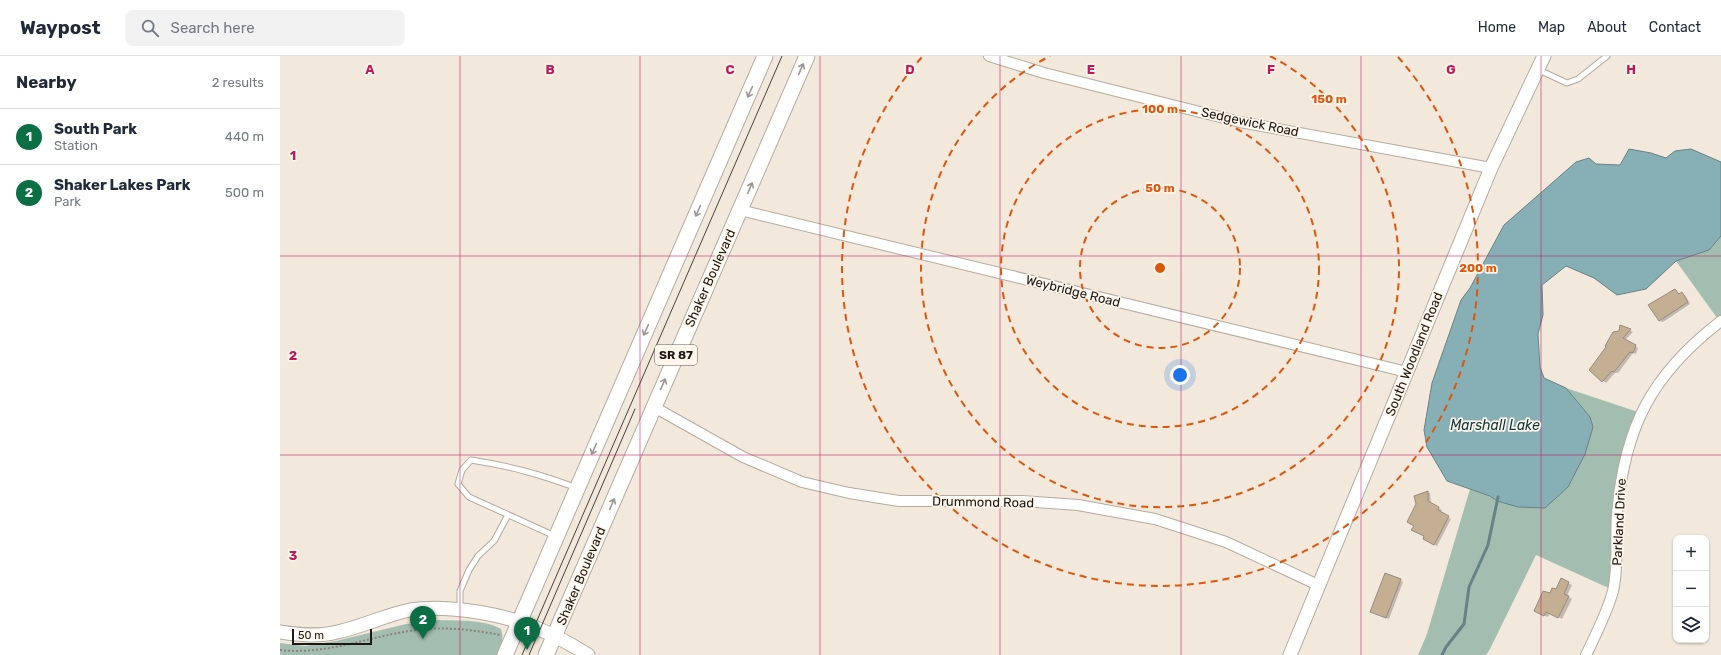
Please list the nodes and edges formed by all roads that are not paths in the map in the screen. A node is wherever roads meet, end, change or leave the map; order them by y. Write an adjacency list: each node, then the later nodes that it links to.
1 (765, 56): 12 (main road, SR 87, one-way to 12)
2 (807, 56): 8 (main road, Shaker Boulevard / SR 87, one-way to 2)
3 (989, 56): 7 (street, Sedgewick Road)
4 (1544, 56): 6 (street, South Woodland Road)
5 (1607, 56): 6 (lane)
6 (1538, 69): 7 (street, South Woodland Road)
7 (1491, 168): 10 (street, South Woodland Road)
8 (740, 210): 10 (street, Weybridge Road); 11 (main road, Shaker Boulevard / SR 87, one-way to 8)
9 (1721, 321): 24 (street, Parkland Drive)
10 (1406, 372): 15 (street, South Woodland Road)
11 (654, 406): 15 (street, Drummond Road); 19 (main road, Shaker Boulevard / SR 87, one-way to 11)
12 (577, 488): 13 (lane); 14 (main road, SR 87)
13 (508, 515): 14 (lane); 16 (lane)
14 (556, 536): 17 (main road, SR 87)
15 (1318, 585): 23 (street, South Woodland Road)
16 (460, 610): 17 (street); 18 (street)
17 (520, 620): 19 (street); 20 (main road, SR 87)
18 (280, 632)
19 (555, 635): 21 (main road, Shaker Boulevard / SR 87); 22 (street)
20 (505, 655)
21 (546, 655)
22 (588, 655)
23 (1290, 655)
24 (1586, 655)

